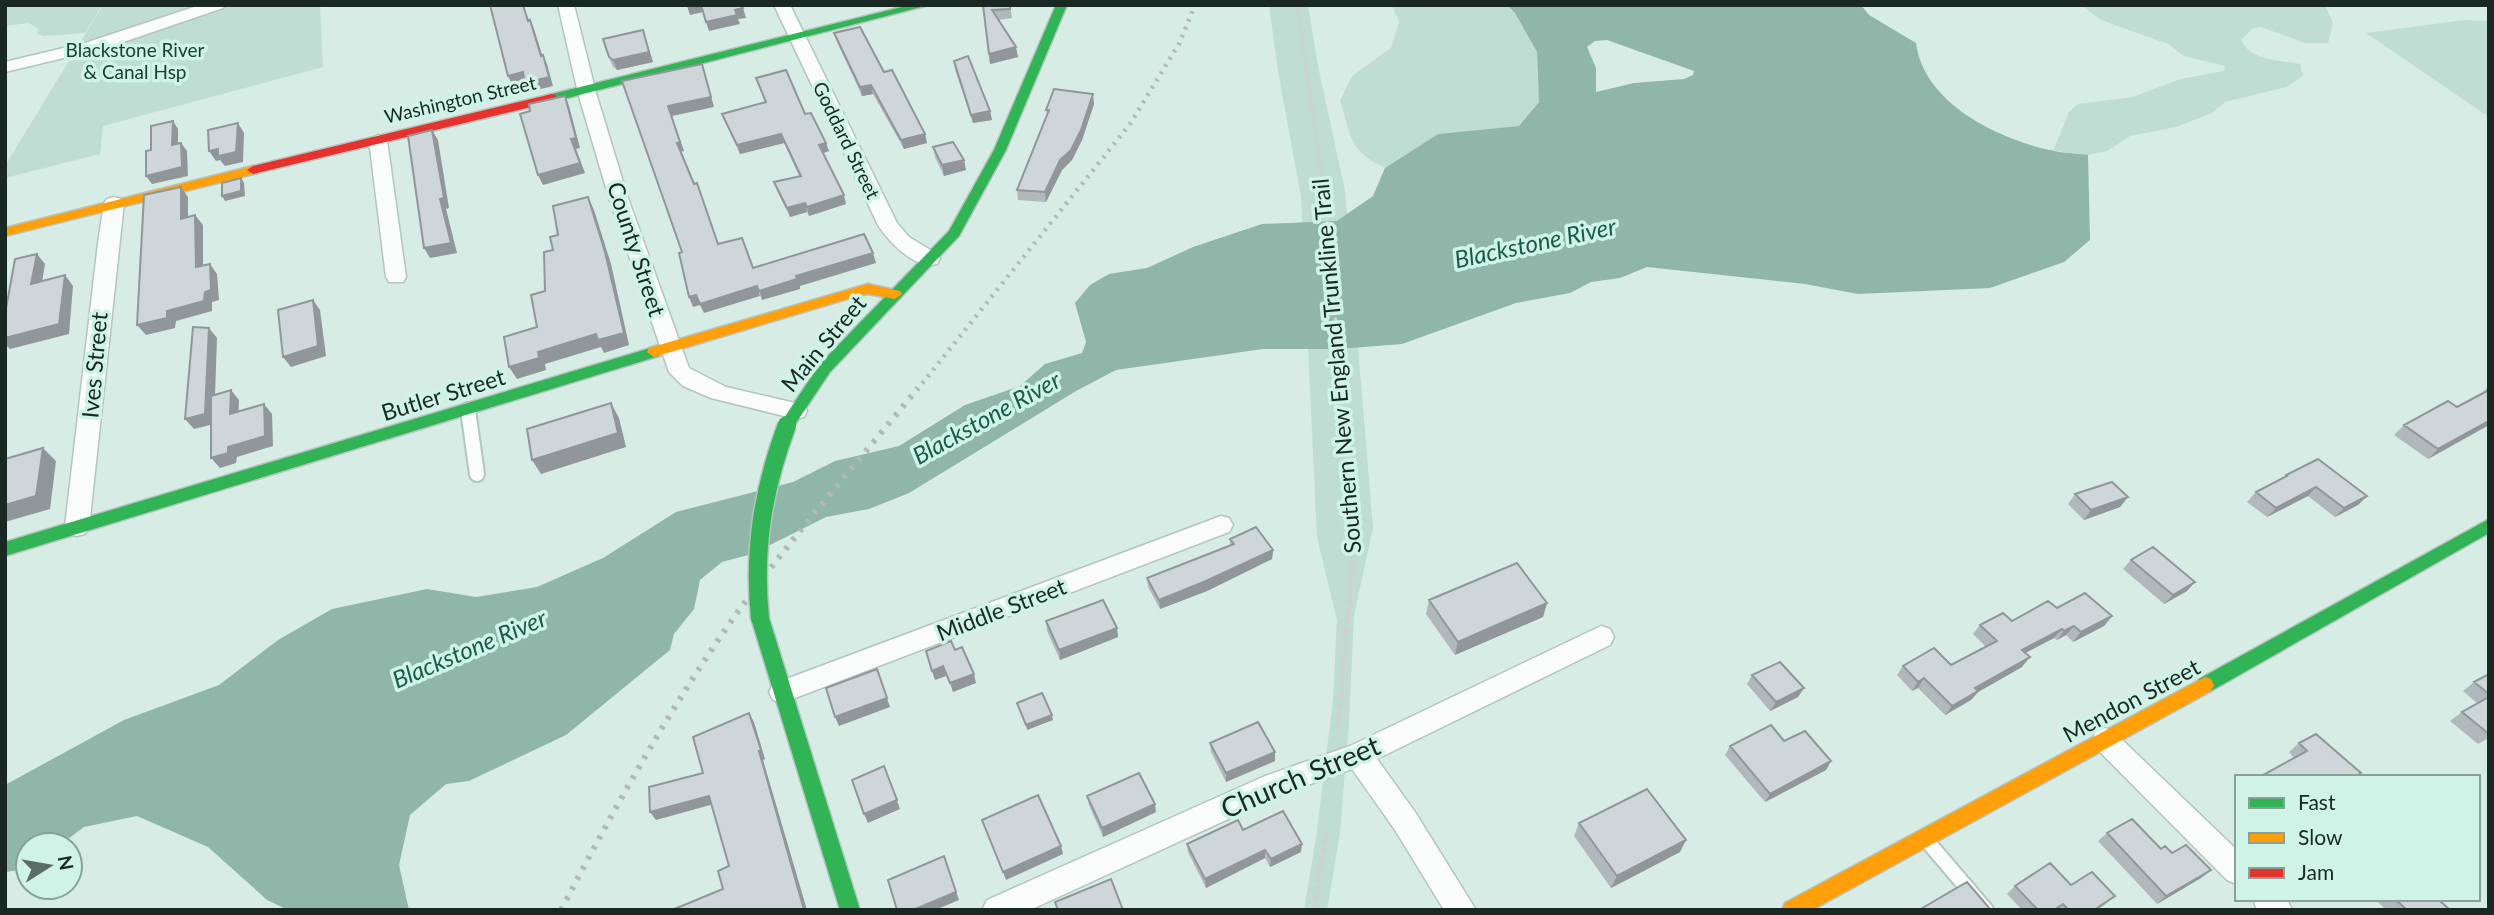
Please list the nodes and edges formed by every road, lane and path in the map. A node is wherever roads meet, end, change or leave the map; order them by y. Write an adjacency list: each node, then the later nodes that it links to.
1 (216, 5): 8 (street)
2 (566, 5): 10 (street, County Street)
3 (782, 5): 7 (street, Goddard Street)
4 (924, 5): 7 (street, Washington Street)
5 (1062, 5): 14 (street, Main Street)
6 (1297, 5): 27 (path, Southern New England Trunkline Trail)
7 (798, 37): 10 (street, Washington Street); 14 (street, Goddard Street)
8 (97, 45): 9 (lane)
9 (5, 66)
10 (587, 90): 11 (street, Washington Street); 17 (street, County Street)
11 (378, 140): 12 (street, Washington Street); 15 (street)
12 (114, 203): 13 (street, Washington Street); 23 (street, Ives Street)
13 (5, 232)
14 (930, 259): 16 (street, Main Street)
15 (396, 277)
16 (895, 294): 17 (street, Butler Street); 19 (street, Main Street)
17 (670, 347): 18 (street, Butler Street); 19 (street, County Street)
18 (468, 410): 20 (lane); 23 (street, Butler Street)
19 (791, 418): 26 (street, Main Street, bridge)
20 (477, 474)
21 (1221, 525): 26 (street, Middle Street)
22 (2489, 525): 28 (street, Mendon Street)
23 (78, 527): 24 (street, Butler Street)
24 (5, 549)
25 (1601, 637): 29 (street, Church Street)
26 (782, 692): 33 (street, Main Street)
27 (1338, 728)
28 (2105, 740): 31 (street, Mendon Street); 32 (street)
29 (1358, 755): 34 (street, Church Street); 36 (street)
30 (1326, 832): 35 (path)
31 (1925, 838): 37 (street, Mendon Street); 38 (lane)
32 (2235, 868)
33 (850, 910)
34 (996, 910)
35 (1314, 910)
36 (1461, 910)
37 (1791, 910)
38 (1986, 910)

